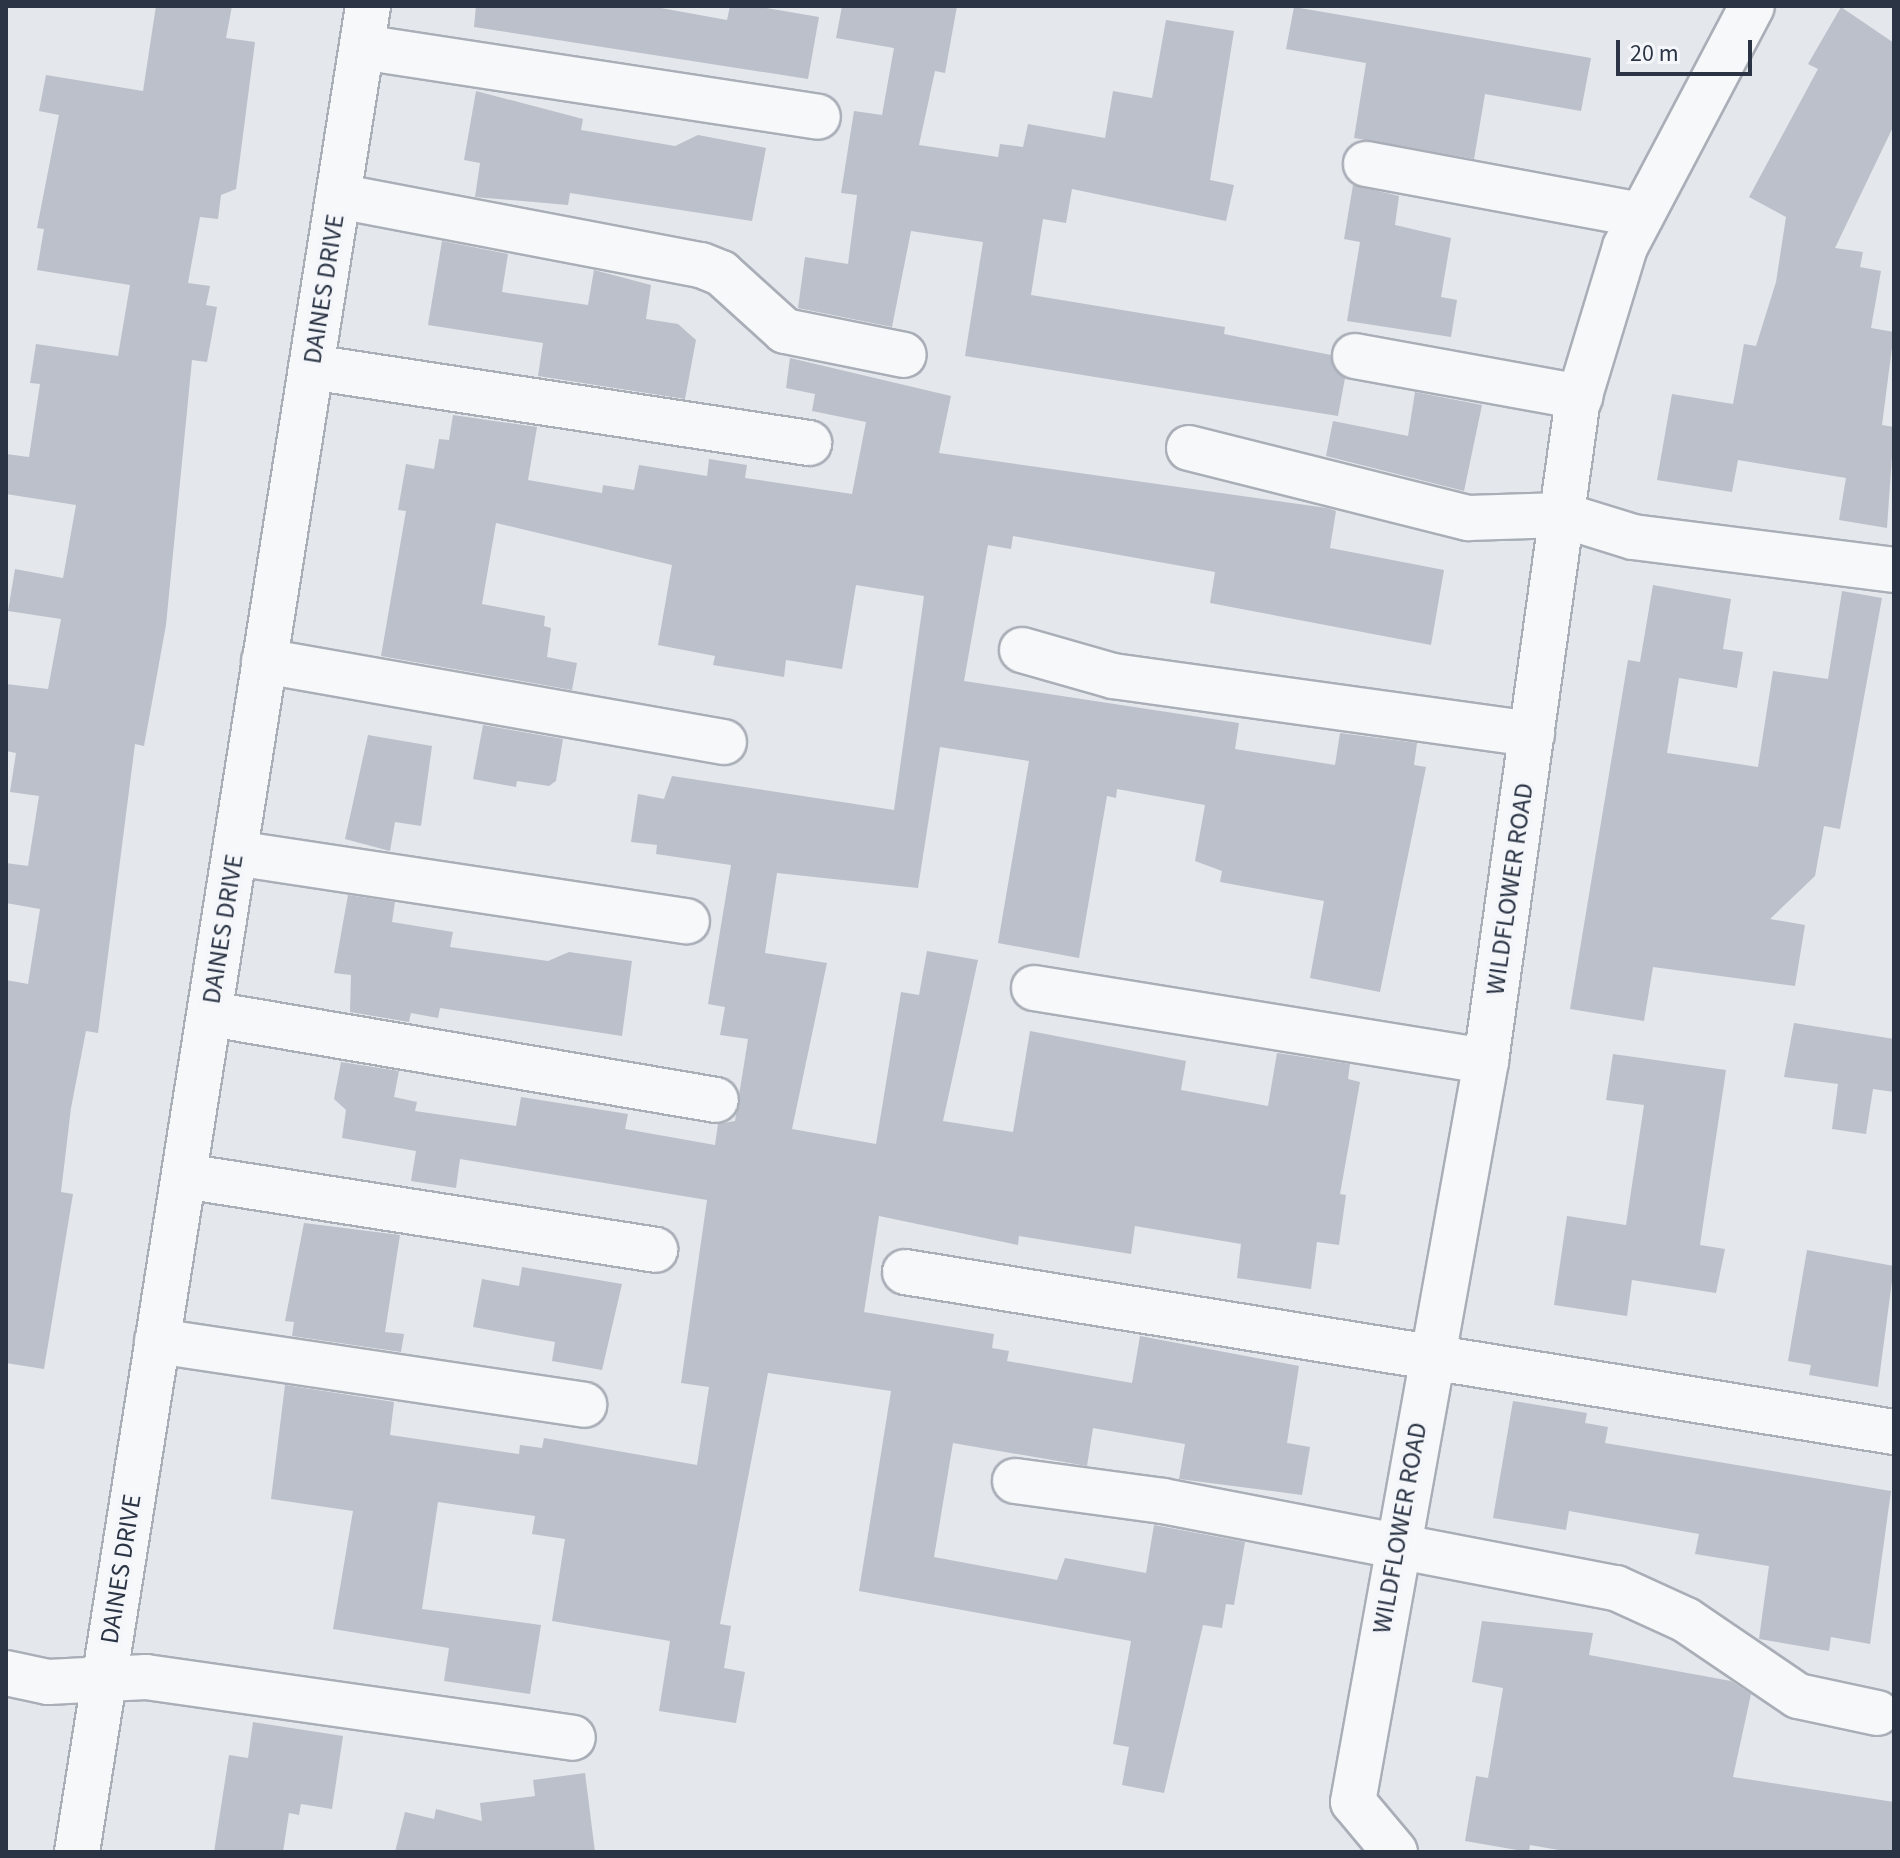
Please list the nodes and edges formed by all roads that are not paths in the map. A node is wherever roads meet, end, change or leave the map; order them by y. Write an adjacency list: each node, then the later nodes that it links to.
1 (1752, 6): 6 (street, WILDFLOWER ROAD)
2 (365, 27): 3 (street); 5 (street, DAINES DRIVE)
3 (818, 117)
4 (1366, 164): 6 (street)
5 (338, 196): 7 (street); 9 (street, DAINES DRIVE)
6 (1641, 215): 10 (street, WILDFLOWER ROAD)
7 (904, 355)
8 (1355, 356): 10 (street)
9 (311, 367): 11 (street); 16 (street, DAINES DRIVE)
10 (1580, 397): 13 (street, WILDFLOWER ROAD)
11 (809, 443)
12 (1189, 448): 13 (street)
13 (1562, 515): 14 (street); 17 (street, WILDFLOWER ROAD)
14 (1894, 570)
15 (1022, 650): 17 (street)
16 (264, 661): 18 (street); 19 (street, DAINES DRIVE)
17 (1532, 734): 23 (street, WILDFLOWER ROAD)
18 (724, 742)
19 (235, 853): 20 (street); 22 (street, DAINES DRIVE)
20 (687, 921)
21 (1034, 988): 23 (street)
22 (211, 1014): 24 (street); 25 (street, DAINES DRIVE)
23 (1486, 1061): 29 (street, WILDFLOWER ROAD)
24 (716, 1100)
25 (184, 1176): 26 (street); 28 (street, DAINES DRIVE)
26 (655, 1250)
27 (905, 1272): 29 (street)
28 (157, 1341): 30 (street); 35 (street, DAINES DRIVE)
29 (1431, 1357): 31 (street); 33 (street, WILDFLOWER ROAD)
30 (584, 1405)
31 (1894, 1432)
32 (1015, 1481): 33 (street)
33 (1395, 1548): 36 (street); 39 (street, WILDFLOWER ROAD)
34 (6, 1673): 35 (street)
35 (103, 1677): 37 (street); 38 (street, DAINES DRIVE)
36 (1877, 1713)
37 (573, 1738)
38 (77, 1852)
39 (1395, 1852)

